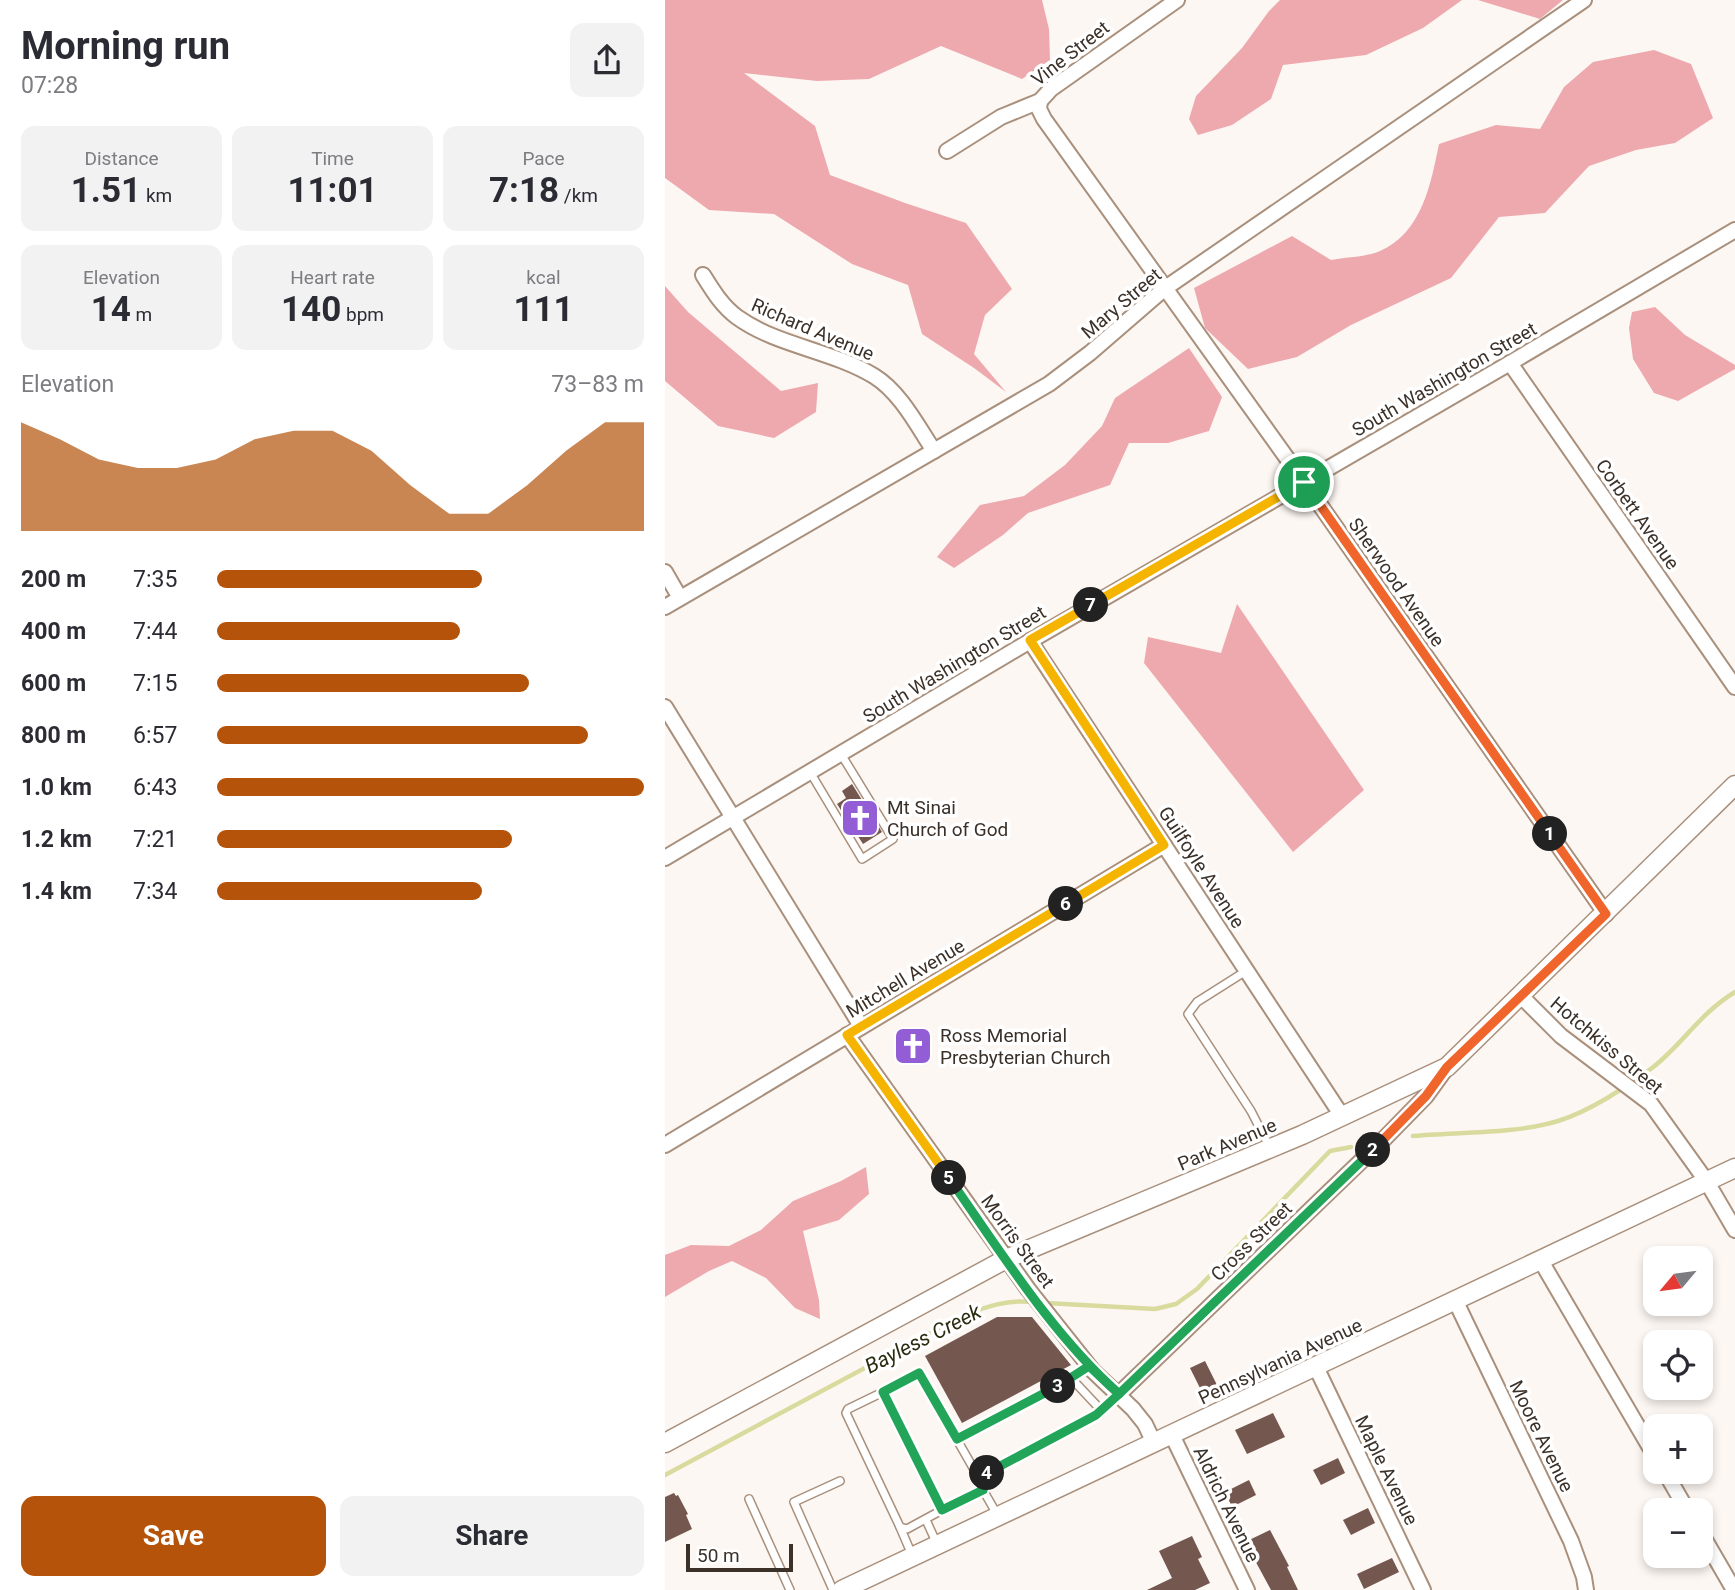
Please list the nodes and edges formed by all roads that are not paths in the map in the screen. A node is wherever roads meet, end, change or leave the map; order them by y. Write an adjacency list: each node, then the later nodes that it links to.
1 (1177, 0): 3 (street, Vine Street)
2 (1584, 0): 7 (street, Mary Street)
3 (1041, 101): 4 (street, Vine Street); 7 (street, Sherwood Avenue)
4 (947, 151)
5 (1735, 230): 8 (street, South Washington Street)
6 (703, 275): 9 (street, Richard Avenue)
7 (1164, 289): 9 (street, Mary Street); 10 (street, Sherwood Avenue)
8 (1510, 363): 10 (street, South Washington Street); 15 (street, Corbett Avenue)
9 (934, 451): 12 (street, Mary Street)
10 (1304, 482): 14 (street, South Washington Street); 23 (street, Sherwood Avenue)
11 (665, 572): 12 (street)
12 (680, 598): 13 (street, Mary Street)
13 (665, 607)
14 (1030, 640): 17 (street, South Washington Street); 21 (street, Guilfoyle Avenue)
15 (1735, 687)
16 (665, 707): 20 (street)
17 (841, 753): 18 (street, South Washington Street); 18 (lane)
18 (810, 772): 20 (street, South Washington Street)
19 (1735, 785): 23 (street, Park Avenue)
20 (733, 818): 22 (street, South Washington Street); 26 (street)
21 (1164, 845): 24 (street, Guilfoyle Avenue); 26 (street, Mitchell Avenue)
22 (665, 858)
23 (1606, 914): 25 (street, Park Avenue)
24 (1247, 971): 29 (street, Guilfoyle Avenue); 31 (lane)
25 (1521, 996): 28 (street, Park Avenue); 33 (street, Hotchkiss Street)
26 (861, 1026): 27 (street, Mitchell Avenue)
27 (847, 1035): 30 (street, Mitchell Avenue); 35 (street, Morris Street)
28 (1447, 1067): 29 (street, Park Avenue); 42 (street, Cross Street)
29 (1342, 1116): 31 (street, Park Avenue)
30 (665, 1145)
31 (1270, 1149): 35 (street, Park Avenue)
32 (1735, 1168): 33 (street, Pennsylvania Avenue)
33 (1707, 1182): 34 (street, Hotchkiss Street); 36 (street, Pennsylvania Avenue)
34 (1735, 1230)
35 (1006, 1259): 38 (street, Morris Street); 47 (street, Park Avenue)
36 (1541, 1261): 37 (street, Pennsylvania Avenue); 45 (street)
37 (1456, 1301): 39 (street, Pennsylvania Avenue); 65 (street, Moore Avenue)
38 (1089, 1366): 40 (lane); 42 (street, Morris Street)
39 (1316, 1367): 44 (street, Pennsylvania Avenue); 64 (street, Maple Avenue)
40 (1070, 1378): 43 (lane); 46 (lane)
41 (883, 1392): 46 (lane); 53 (lane); 56 (lane)
42 (1119, 1394): 43 (lane); 48 (street)
43 (1101, 1410): 49 (lane)
44 (1172, 1435): 48 (street, Pennsylvania Avenue); 63 (street, Aldrich Avenue)
45 (1643, 1435)
46 (957, 1439): 49 (lane)
47 (665, 1443)
48 (1154, 1443): 54 (street, Pennsylvania Avenue)
49 (979, 1480): 51 (lane)
50 (840, 1481): 61 (lane)
51 (983, 1490): 53 (lane); 54 (lane)
52 (749, 1499): 60 (lane)
53 (942, 1510): 55 (lane)
54 (998, 1516): 57 (street, Pennsylvania Avenue)
55 (926, 1520): 56 (lane); 57 (lane)
56 (900, 1527): 59 (lane)
57 (937, 1544): 59 (street, Pennsylvania Avenue)
58 (1713, 1554): 66 (street)
59 (912, 1556): 62 (street, Pennsylvania Avenue)
60 (790, 1590)
61 (833, 1590)
62 (842, 1590)
63 (1247, 1590)
64 (1423, 1590)
65 (1586, 1590)
66 (1734, 1590)

